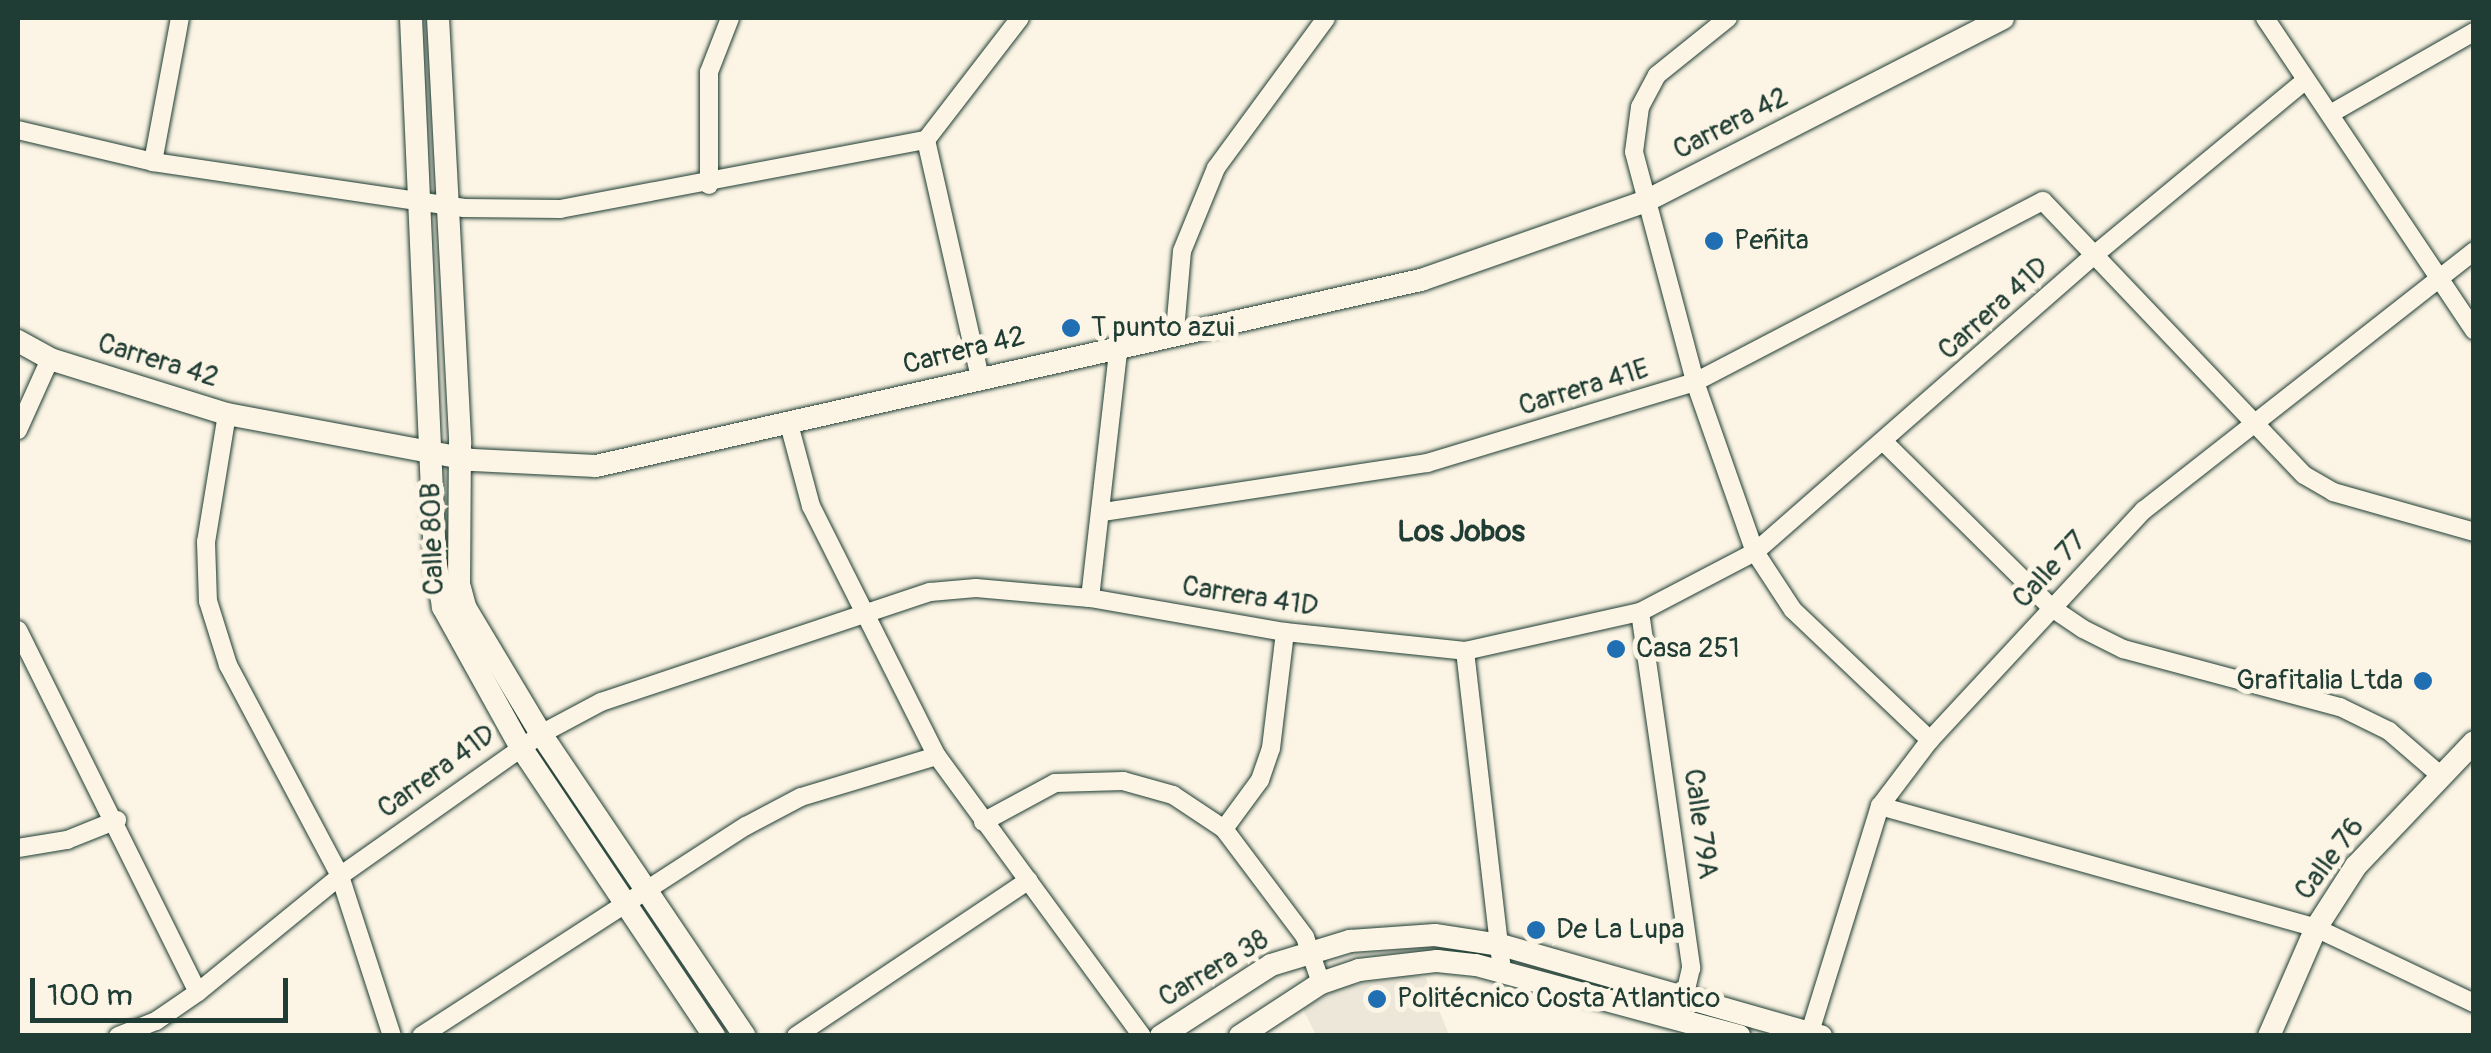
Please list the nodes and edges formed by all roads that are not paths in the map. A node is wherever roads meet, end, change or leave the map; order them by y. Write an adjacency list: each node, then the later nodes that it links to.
1 (180, 18): 15 (street)
2 (411, 18): 18 (main road, Calle 80B)
3 (438, 18): 19 (main road, Calle 80B)
4 (730, 18): 16 (street)
5 (1020, 18): 14 (street)
6 (1326, 18): 24 (street)
7 (1728, 18): 17 (street)
8 (2003, 18): 17 (main road, Carrera 42)
9 (2265, 18): 11 (street)
10 (2474, 32): 12 (street)
11 (2306, 80): 12 (street); 21 (street, Carrera 41D)
12 (2330, 114): 22 (street)
13 (18, 130): 15 (street)
14 (926, 140): 16 (street); 28 (street)
15 (154, 162): 18 (street)
16 (709, 186): 19 (street)
17 (1646, 201): 24 (main road, Carrera 42); 29 (street)
18 (419, 204): 19 (street); 35 (main road, Calle 80B)
19 (450, 207): 36 (main road, Calle 80B)
20 (2474, 251): 22 (street, Calle 77)
21 (2092, 256): 29 (street, Carrera 41E); 31 (street); 34 (street, Carrera 41D)
22 (2435, 279): 23 (street); 31 (street, Calle 77)
23 (2474, 330)
24 (1175, 331): 26 (main road, Carrera 42)
25 (18, 341): 27 (main road, Carrera 42)
26 (1119, 345): 28 (main road, Carrera 42); 37 (street)
27 (50, 359): 30 (main road, Carrera 42); 33 (street)
28 (980, 377): 32 (main road, Carrera 42)
29 (1696, 382): 37 (street, Carrera 41E); 39 (street)
30 (227, 414): 35 (main road, Carrera 42); 58 (street)
31 (2251, 422): 38 (street); 41 (street, Calle 77)
32 (788, 424): 36 (main road, Carrera 42); 43 (street)
33 (18, 430)
34 (1886, 444): 39 (street, Carrera 41D); 41 (street)
35 (431, 454): 36 (main road, Carrera 42); 50 (main road, Calle 80B)
36 (460, 458): 47 (main road, Calle 80B)
37 (1102, 512): 40 (street)
38 (2474, 532)
39 (1755, 552): 42 (street, Carrera 41D); 48 (street)
40 (1090, 598): 43 (street, Carrera 41D); 45 (street, Carrera 41D)
41 (2052, 608): 48 (street, Calle 77); 52 (street)
42 (1640, 612): 46 (street, Carrera 41D); 68 (street, Calle 79A)
43 (861, 615): 47 (street, Carrera 41D); 51 (street)
44 (18, 630): 54 (street)
45 (1285, 632): 46 (street, Carrera 41D); 56 (street)
46 (1465, 651): 63 (street)
47 (541, 734): 50 (street, Carrera 41D); 60 (main road, Calle 80B)
48 (1930, 740): 53 (street, Calle 77)
49 (2474, 742): 52 (main road, Calle 76)
50 (520, 746): 58 (street, Carrera 41D); 61 (main road, Calle 80B)
51 (937, 756): 55 (street); 60 (street)
52 (2440, 775): 62 (main road, Calle 76)
53 (1880, 806): 62 (street); 71 (street, Calle 77)
54 (117, 820): 57 (street); 67 (street)
55 (982, 822): 56 (street); 59 (street)
56 (1224, 829): 64 (street)
57 (18, 848)
58 (340, 876): 67 (street, Carrera 41D); 73 (street)
59 (1029, 880): 77 (street); 78 (street)
60 (645, 888): 61 (street); 76 (main road, Calle 80B)
61 (622, 903): 74 (street); 75 (main road, Calle 80B)
62 (2316, 928): 69 (street); 82 (main road, Calle 76)
63 (1502, 944): 64 (main road, Carrera 38); 65 (street); 68 (main road, Carrera 38)
64 (1310, 951): 66 (street); 79 (main road, Carrera 38)
65 (1502, 972): 66 (main road); 70 (main road)
66 (1322, 983): 80 (main road)
67 (198, 992): 72 (street, Carrera 41D)
68 (1684, 998): 70 (main road); 71 (main road, Carrera 38)
69 (2474, 1002)
70 (1664, 1025): 81 (main road)
71 (1815, 1034)
72 (118, 1036)
73 (392, 1036)
74 (421, 1036)
75 (714, 1036)
76 (744, 1036)
77 (796, 1036)
78 (1142, 1036)
79 (1161, 1036)
80 (1240, 1036)
81 (1740, 1036)
82 (2269, 1036)

